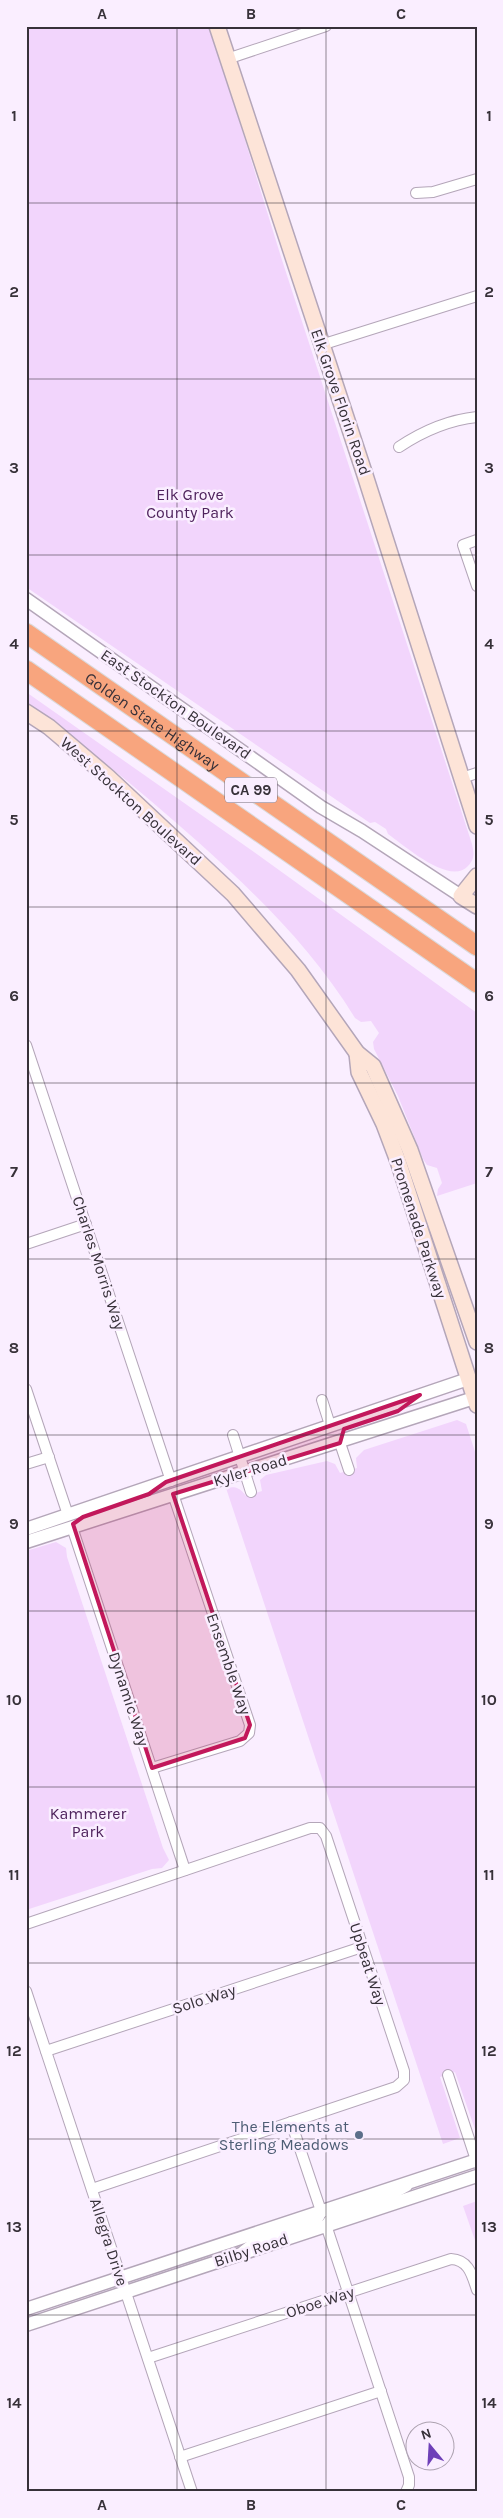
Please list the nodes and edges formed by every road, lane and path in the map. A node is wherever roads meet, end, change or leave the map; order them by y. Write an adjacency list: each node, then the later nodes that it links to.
1 (216, 26): 3 (main road, Elk Grove Florin Road)
2 (326, 26): 3 (street)
3 (227, 59): 7 (main road, Elk Grove Florin Road)
4 (477, 179): 5 (street)
5 (416, 193)
6 (477, 296): 7 (street)
7 (321, 346): 16 (main road, Elk Grove Florin Road)
8 (477, 417): 9 (street)
9 (399, 447)
10 (477, 540): 11 (street)
11 (477, 586)
12 (26, 598): 21 (street, East Stockton Boulevard)
13 (26, 632): 22 (highway, Golden State Highway / CA 99)
14 (26, 670): 23 (highway, Golden State Highway / CA 99)
15 (26, 712): 20 (main road, West Stockton Boulevard)
16 (470, 775): 17 (main road, Elk Grove Florin Road); 18 (main road, Elk Grove Florin Road)
17 (477, 809)
18 (477, 826)
19 (477, 876): 21 (main road)
20 (233, 894): 25 (main road, Promenade Parkway)
21 (472, 902)
22 (477, 946)
23 (477, 982)
24 (26, 1045): 29 (street, Charles Morris Way)
25 (357, 1053): 26 (main road, Promenade Parkway); 27 (main road, Promenade Parkway)
26 (384, 1124): 27 (main road); 28 (main road, Promenade Parkway)
27 (421, 1179): 31 (main road, Promenade Parkway)
28 (407, 1190): 31 (main road); 33 (main road, Promenade Parkway)
29 (86, 1224): 30 (street); 46 (street, Charles Morris Way)
30 (26, 1244)
31 (444, 1246): 32 (main road, Promenade Parkway)
32 (477, 1342)
33 (468, 1379): 35 (street, Kyler Road); 37 (main road, Promenade Parkway)
34 (26, 1389): 41 (street, Dynamic Way)
35 (420, 1395): 38 (street, Kyler Road); 40 (street)
36 (322, 1400): 38 (street)
37 (476, 1402): 40 (street, Kyler Road)
38 (330, 1425): 42 (street, Kyler Road)
39 (232, 1435): 42 (street)
40 (340, 1443): 44 (street); 45 (street, Kyler Road)
41 (49, 1457): 43 (street); 49 (street, Dynamic Way)
42 (240, 1457): 45 (street); 46 (street, Kyler Road)
43 (26, 1464)
44 (349, 1470)
45 (244, 1471): 47 (street); 48 (street, Kyler Road)
46 (169, 1481): 49 (street, Kyler Road)
47 (251, 1492)
48 (173, 1494): 49 (street, Kyler Road); 53 (street, Ensemble Way)
49 (70, 1521): 50 (street, Kyler Road); 51 (street); 52 (street, Kyler Road); 53 (street, Dynamic Way)
50 (26, 1529)
51 (26, 1536)
52 (26, 1542)
53 (152, 1768): 54 (street, Dynamic Way)
54 (186, 1870): 55 (street, Upbeat Way); 56 (street, Upbeat Way)
55 (26, 1924)
56 (362, 1947): 58 (street, Solo Way); 60 (street, Upbeat Way)
57 (26, 1991): 58 (street, Allegra Drive)
58 (46, 2051): 64 (street, Allegra Drive)
59 (448, 2075): 61 (street)
60 (291, 2122): 64 (street, Upbeat Way); 65 (street)
61 (476, 2161): 63 (street, Bilby Road)
62 (477, 2176): 66 (street, Bilby Road)
63 (414, 2181): 65 (street, Bilby Road); 66 (street)
64 (92, 2189): 68 (street, Allegra Drive)
65 (321, 2211): 67 (street); 68 (street, Bilby Road)
66 (326, 2225): 67 (street, Bilby Road); 71 (street)
67 (239, 2254): 70 (street, Bilby Road)
68 (121, 2278): 70 (street, Allegra Drive); 72 (street, Bilby Road)
69 (477, 2290): 71 (street, Oboe Way)
70 (126, 2292): 73 (street, Bilby Road); 74 (street, Allegra Drive)
71 (348, 2293): 74 (street, Oboe Way); 75 (street)
72 (26, 2309)
73 (26, 2325)
74 (148, 2358): 76 (street, Allegra Drive)
75 (381, 2391): 76 (street); 78 (street)
76 (180, 2457): 77 (street, Allegra Drive)
77 (192, 2492)
78 (406, 2492)

